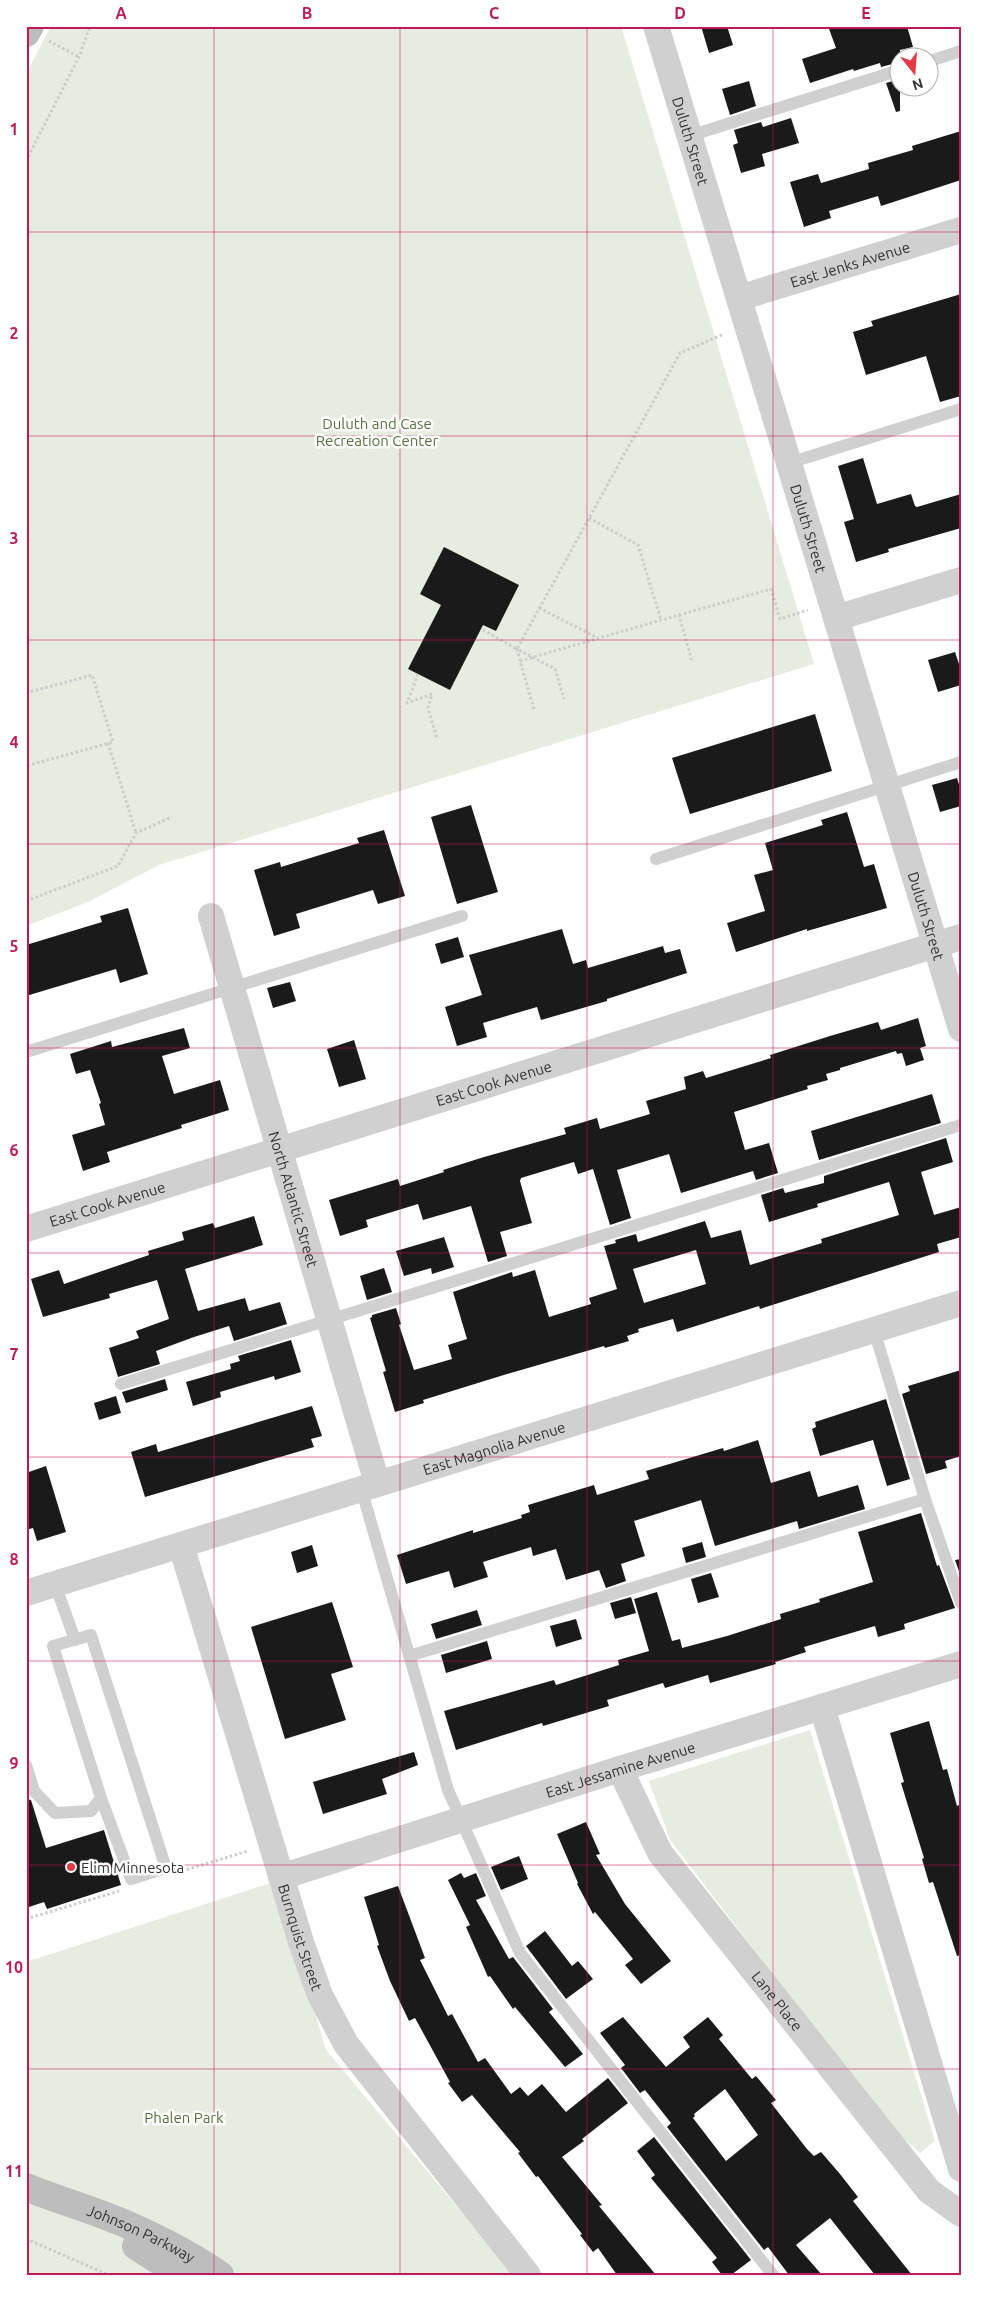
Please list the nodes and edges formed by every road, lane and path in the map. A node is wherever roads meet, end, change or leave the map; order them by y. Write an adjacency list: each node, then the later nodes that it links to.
1 (90, 26): 5 (path)
2 (656, 26): 8 (street, Duluth Street)
3 (34, 33): 5 (path)
4 (961, 51): 6 (lane)
5 (79, 57): 9 (path)
6 (940, 58)
7 (890, 73): 8 (lane)
8 (690, 136): 11 (street, Duluth Street)
9 (26, 161)
10 (961, 230): 11 (street, East Jenks Avenue)
11 (739, 298): 14 (street, Duluth Street)
12 (721, 335): 15 (path)
13 (961, 409): 14 (lane)
14 (789, 463): 20 (street, Duluth Street)
15 (590, 518): 17 (path); 21 (path)
16 (961, 580): 20 (street)
17 (539, 608): 23 (path); 24 (path)
18 (679, 615): 19 (path); 21 (path); 26 (path)
19 (810, 618)
20 (836, 618): 36 (street, Duluth Street)
21 (661, 620): 23 (path)
22 (483, 630): 24 (path)
23 (598, 639): 25 (path)
24 (517, 649): 25 (path); 27 (path)
25 (534, 658): 27 (path); 30 (path)
26 (692, 661)
27 (520, 662): 31 (path)
28 (418, 674): 32 (path)
29 (26, 693): 33 (path)
30 (564, 699)
31 (534, 709)
32 (437, 738)
33 (108, 743): 35 (path); 38 (path)
34 (961, 762): 36 (lane)
35 (26, 766)
36 (886, 785): 39 (lane); 44 (street, Duluth Street)
37 (172, 817): 38 (path)
38 (136, 833): 40 (path)
39 (656, 859)
40 (26, 901)
41 (211, 916): 45 (street, North Atlantic Street)
42 (462, 916): 45 (lane)
43 (961, 937): 44 (street, East Cook Avenue)
44 (935, 945): 46 (street, Duluth Street); 49 (street, East Cook Avenue)
45 (231, 989): 47 (lane); 49 (street, North Atlantic Street)
46 (961, 1029)
47 (26, 1052)
48 (961, 1125): 52 (lane)
49 (279, 1150): 50 (street, East Cook Avenue); 52 (street, North Atlantic Street)
50 (26, 1229)
51 (961, 1303): 53 (street, East Magnolia Avenue)
52 (329, 1321): 54 (lane); 55 (street, North Atlantic Street)
53 (874, 1330): 55 (street, East Magnolia Avenue); 56 (lane)
54 (121, 1384)
55 (369, 1485): 57 (street, East Magnolia Avenue); 62 (lane)
56 (925, 1499): 60 (lane); 62 (lane)
57 (181, 1545): 58 (street, East Magnolia Avenue); 69 (street, Burnquist Street)
58 (55, 1584): 59 (street, East Magnolia Avenue); 61 (lane)
59 (26, 1592)
60 (961, 1603)
61 (75, 1640): 67 (lane); 67 (lane)
62 (409, 1656): 68 (lane)
63 (961, 1664): 64 (street, East Jessamine Avenue)
64 (822, 1707): 66 (street, East Jessamine Avenue); 70 (street)
65 (26, 1765): 67 (lane)
66 (620, 1769): 68 (street, East Jessamine Avenue); 73 (street, Lane Place)
67 (101, 1798)
68 (461, 1819): 69 (street, East Jessamine Avenue); 79 (lane)
69 (282, 1876): 78 (street, Burnquist Street)
70 (961, 2169)
71 (26, 2187): 72 (street, Johnson Parkway)
72 (57, 2200): 76 (street, Johnson Parkway); 77 (street, Johnson Parkway)
73 (961, 2214)
74 (26, 2239): 75 (path)
75 (109, 2275)
76 (181, 2275)
77 (220, 2275)
78 (528, 2275)
79 (772, 2275)

